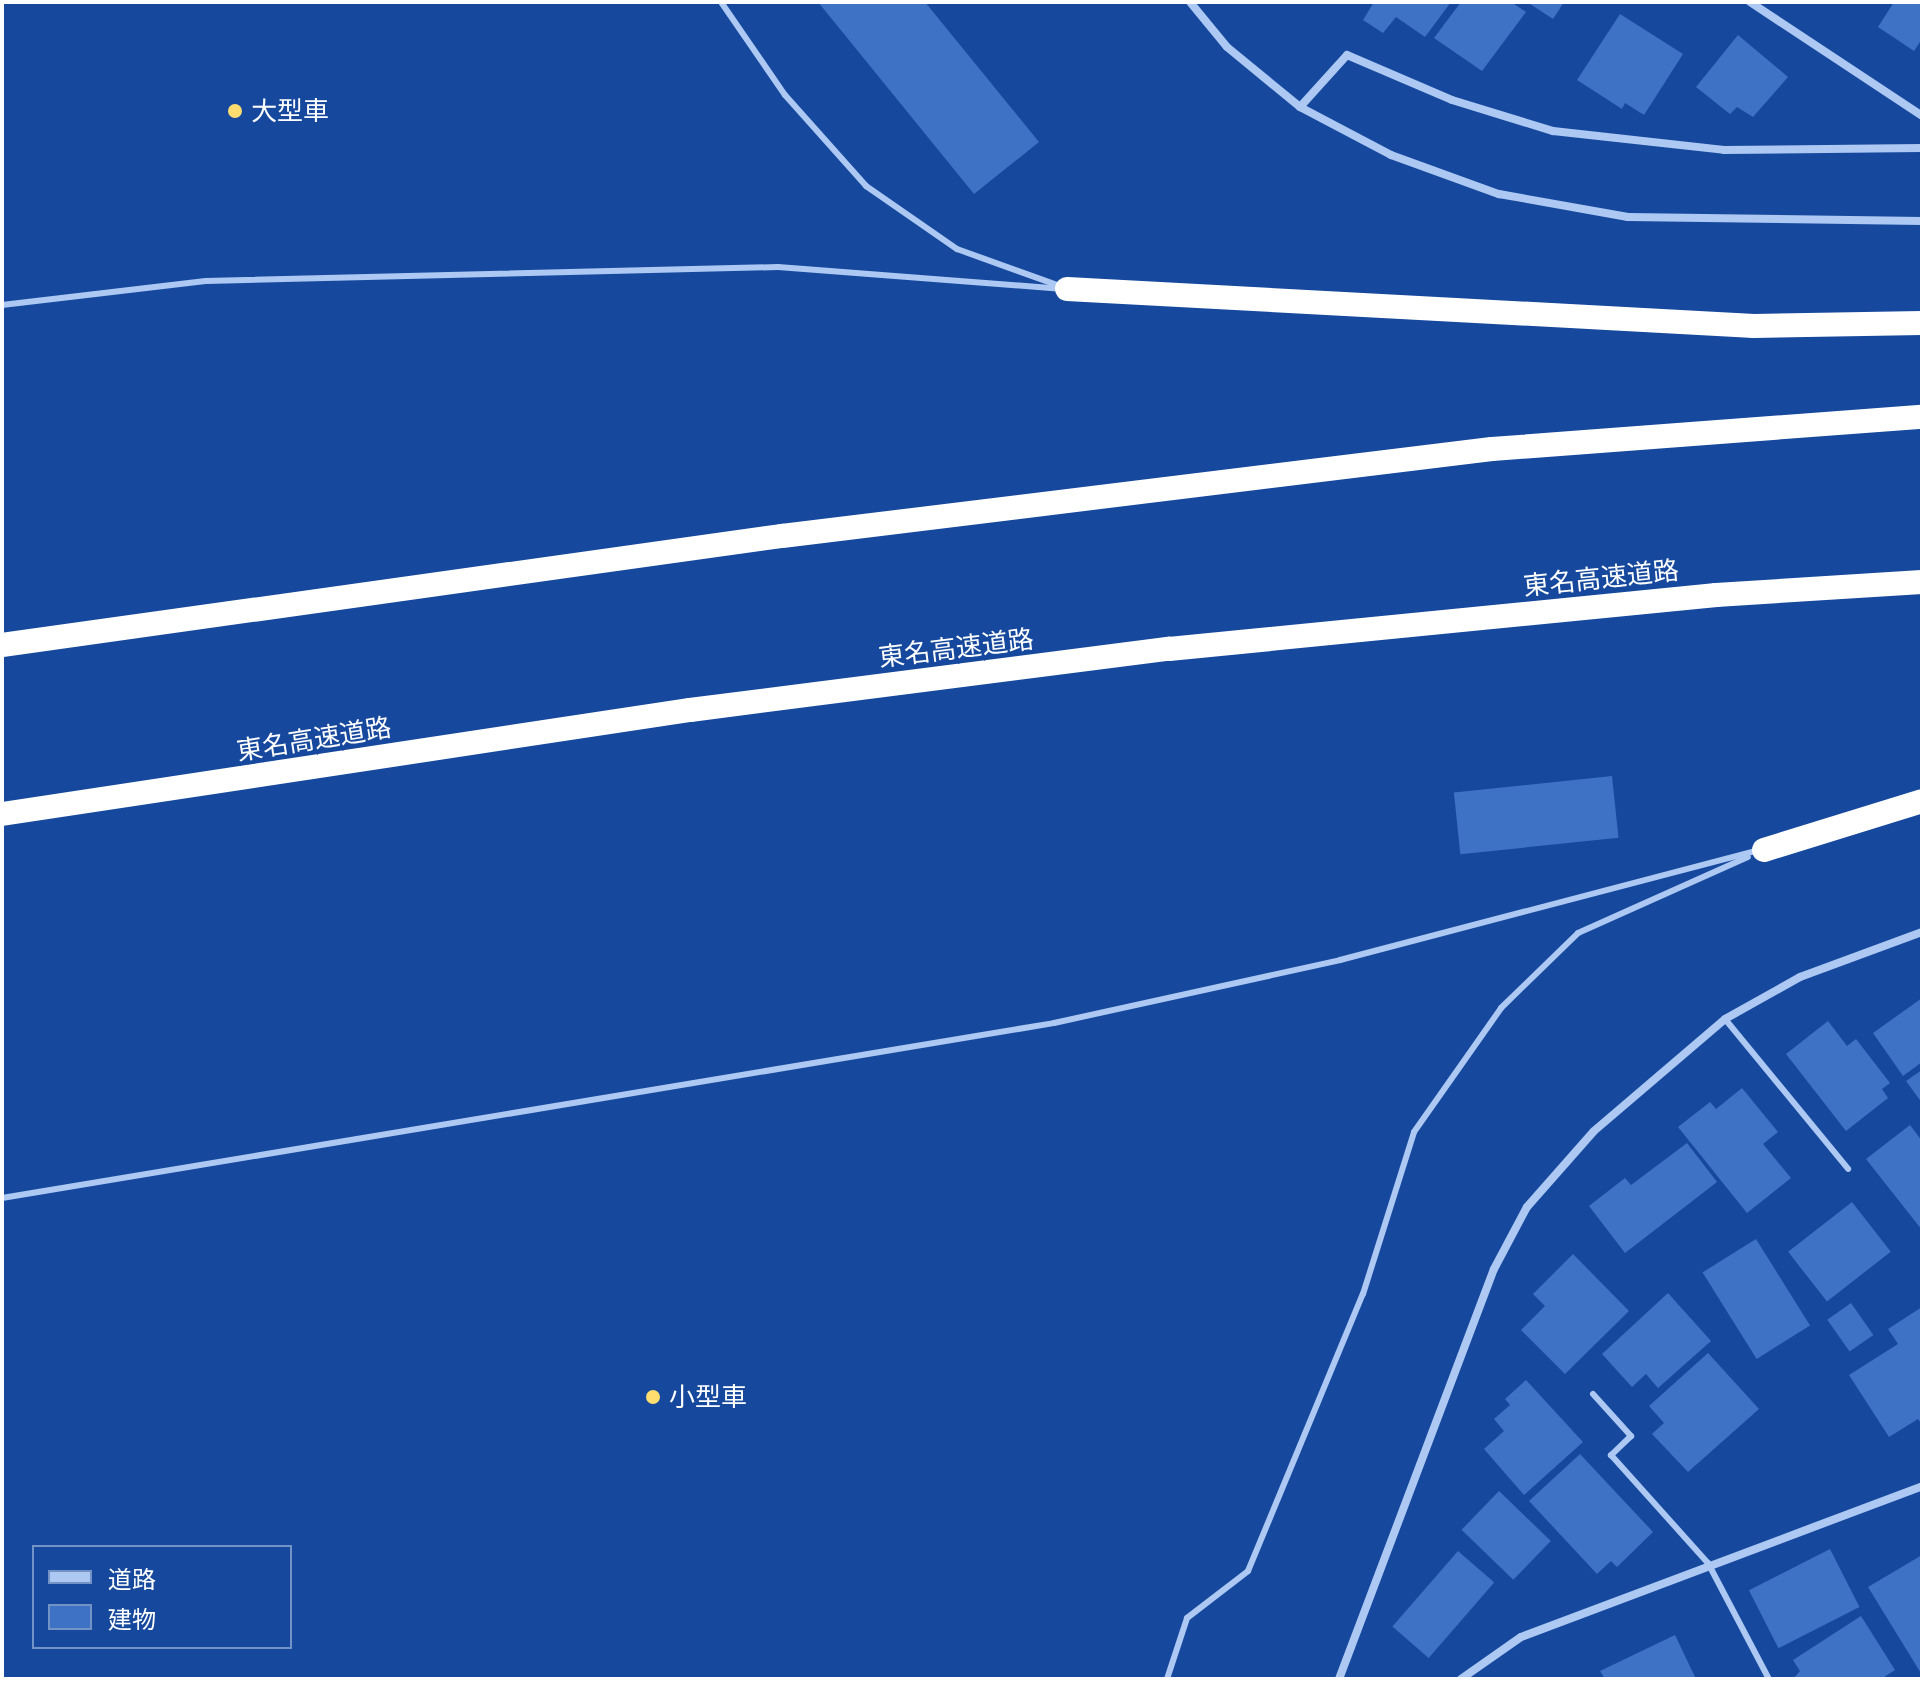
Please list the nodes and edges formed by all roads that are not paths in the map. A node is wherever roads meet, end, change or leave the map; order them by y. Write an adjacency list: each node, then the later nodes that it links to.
1 (721, 2): 8 (lane)
2 (1190, 2): 4 (street)
3 (1750, 2): 5 (street)
4 (1300, 107): 6 (street); 7 (street)
5 (1922, 116)
6 (1922, 148)
7 (1922, 221)
8 (1067, 289): 9 (lane); 10 (highway)
9 (2, 305)
10 (1922, 323)
11 (1922, 417): 13 (highway)
12 (1922, 582): 15 (highway, 東名高速道路)
13 (2, 645)
14 (1922, 801): 16 (highway)
15 (2, 814)
16 (1764, 850): 20 (lane); 24 (lane)
17 (1922, 932): 18 (street)
18 (1725, 1019): 19 (lane); 25 (street)
19 (1848, 1169)
20 (2, 1198)
21 (1593, 1394): 23 (lane)
22 (1922, 1486): 23 (street)
23 (1708, 1563): 26 (street); 27 (lane)
24 (1167, 1679)
25 (1339, 1679)
26 (1461, 1679)
27 (1769, 1679)

